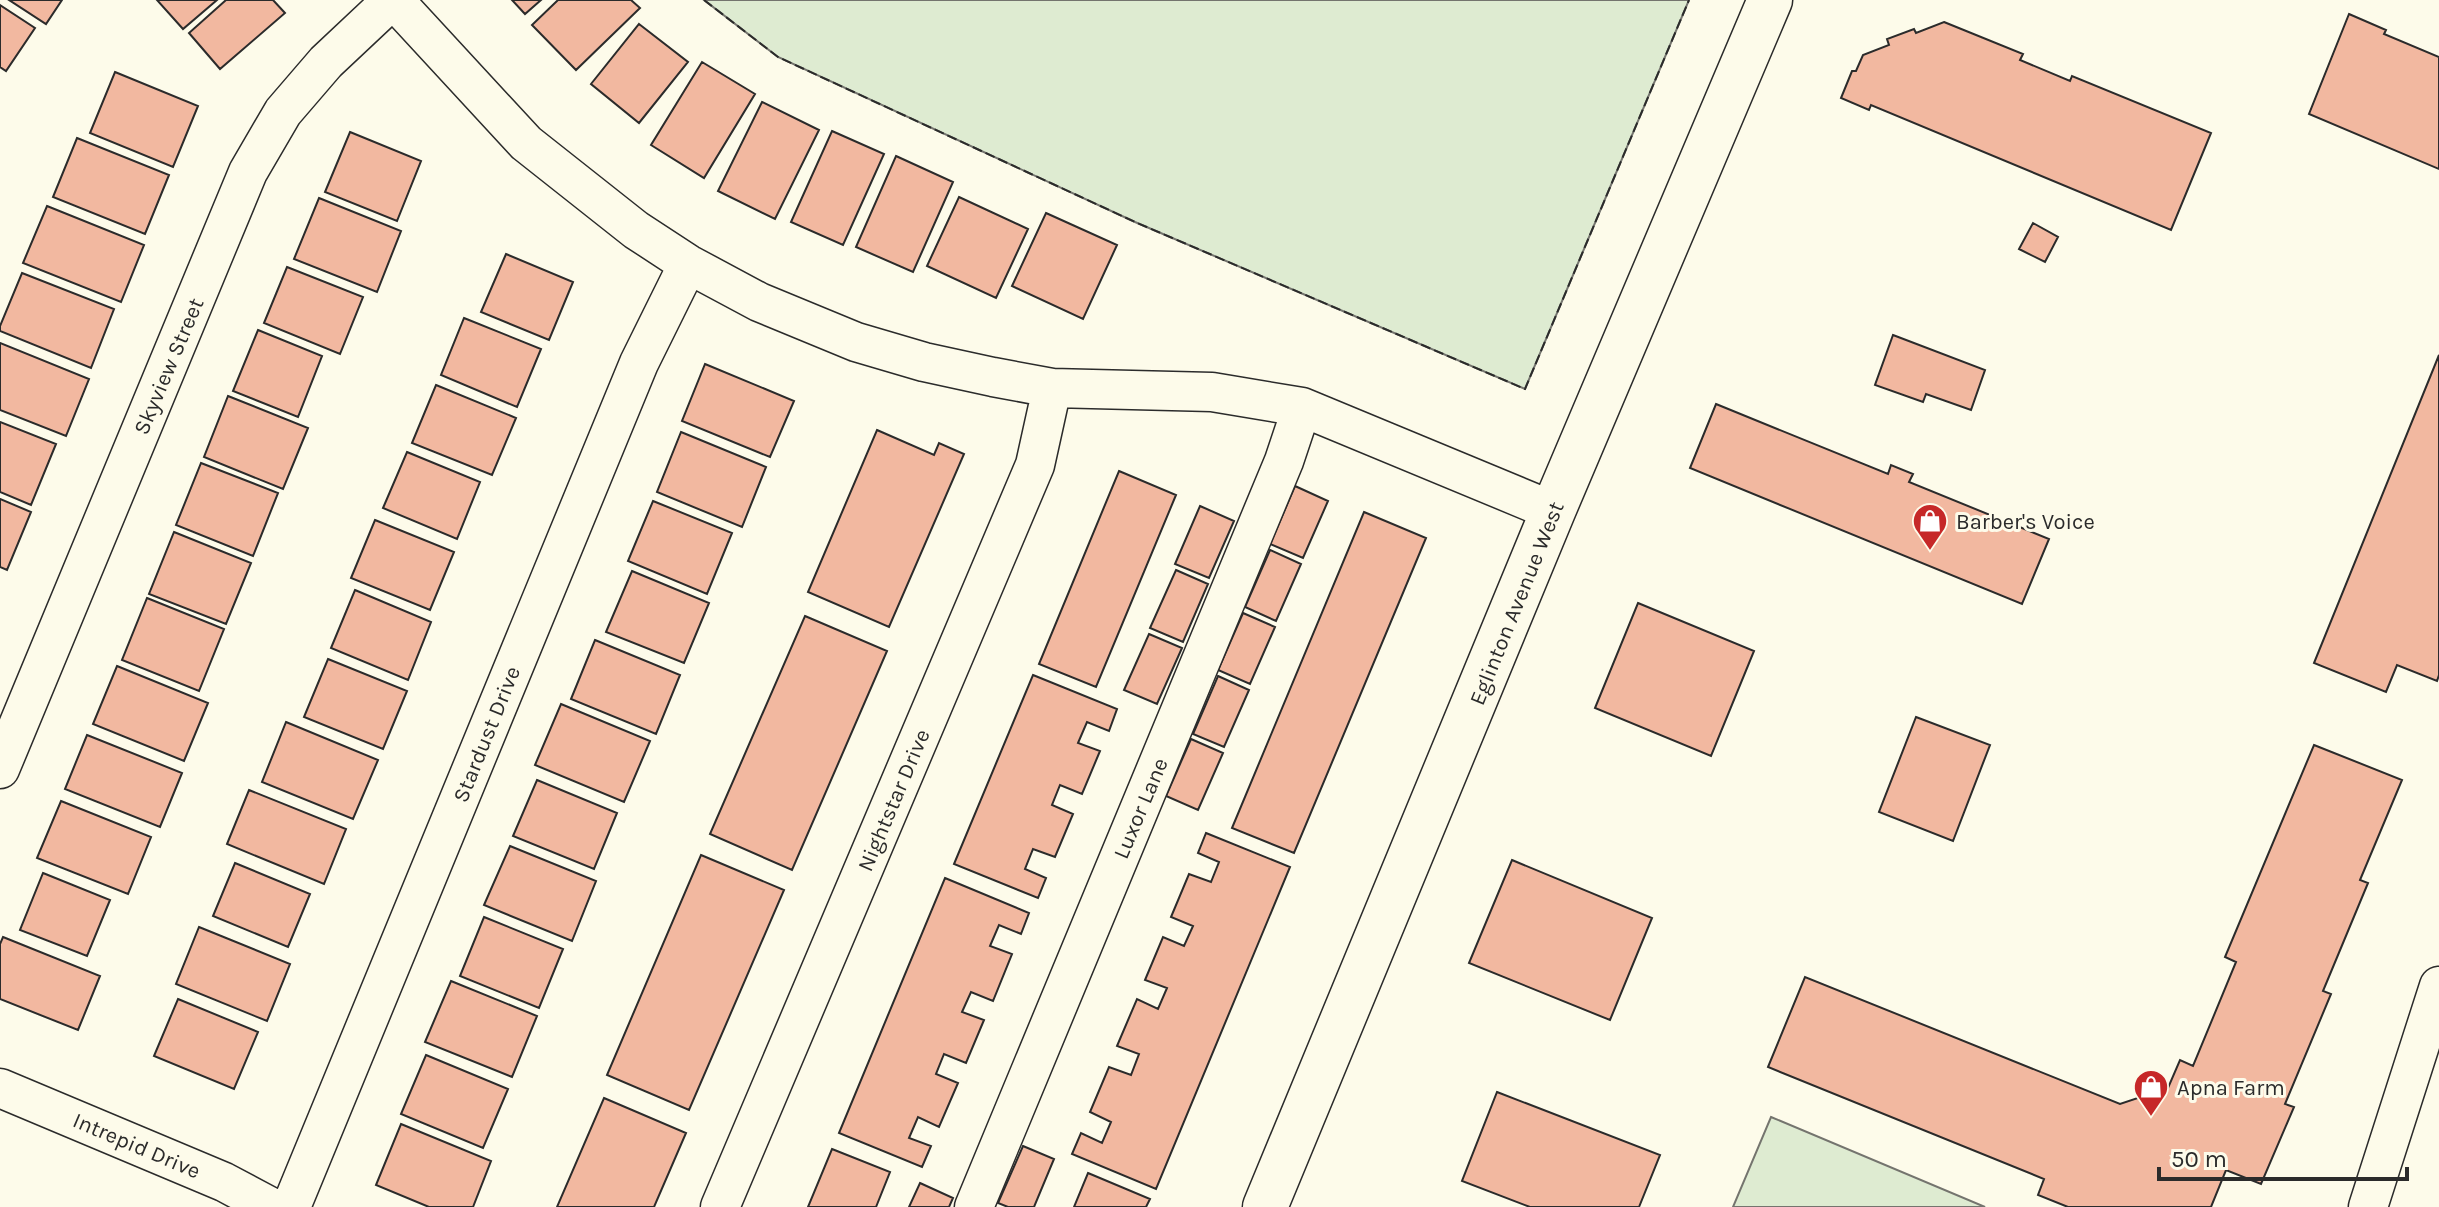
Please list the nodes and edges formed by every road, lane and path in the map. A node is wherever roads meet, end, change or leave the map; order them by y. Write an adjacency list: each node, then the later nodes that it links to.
1 (393, 0): 3 (street); 7 (street, Skyview Street)
2 (1770, 0): 6 (main road, Eglinton Avenue West)
3 (688, 264): 4 (street); 11 (street, Stardust Drive)
4 (1052, 388): 5 (street); 12 (street, Nightstar Drive)
5 (1302, 407): 6 (street); 13 (street, Luxor Lane)
6 (1553, 511): 14 (main road, Eglinton Avenue West)
7 (0, 769)
8 (2439, 986): 15 (street)
9 (0, 1088): 10 (street, Intrepid Drive)
10 (271, 1207)
11 (291, 1207)
12 (720, 1207)
13 (974, 1207)
14 (1265, 1207)
15 (2368, 1207)

